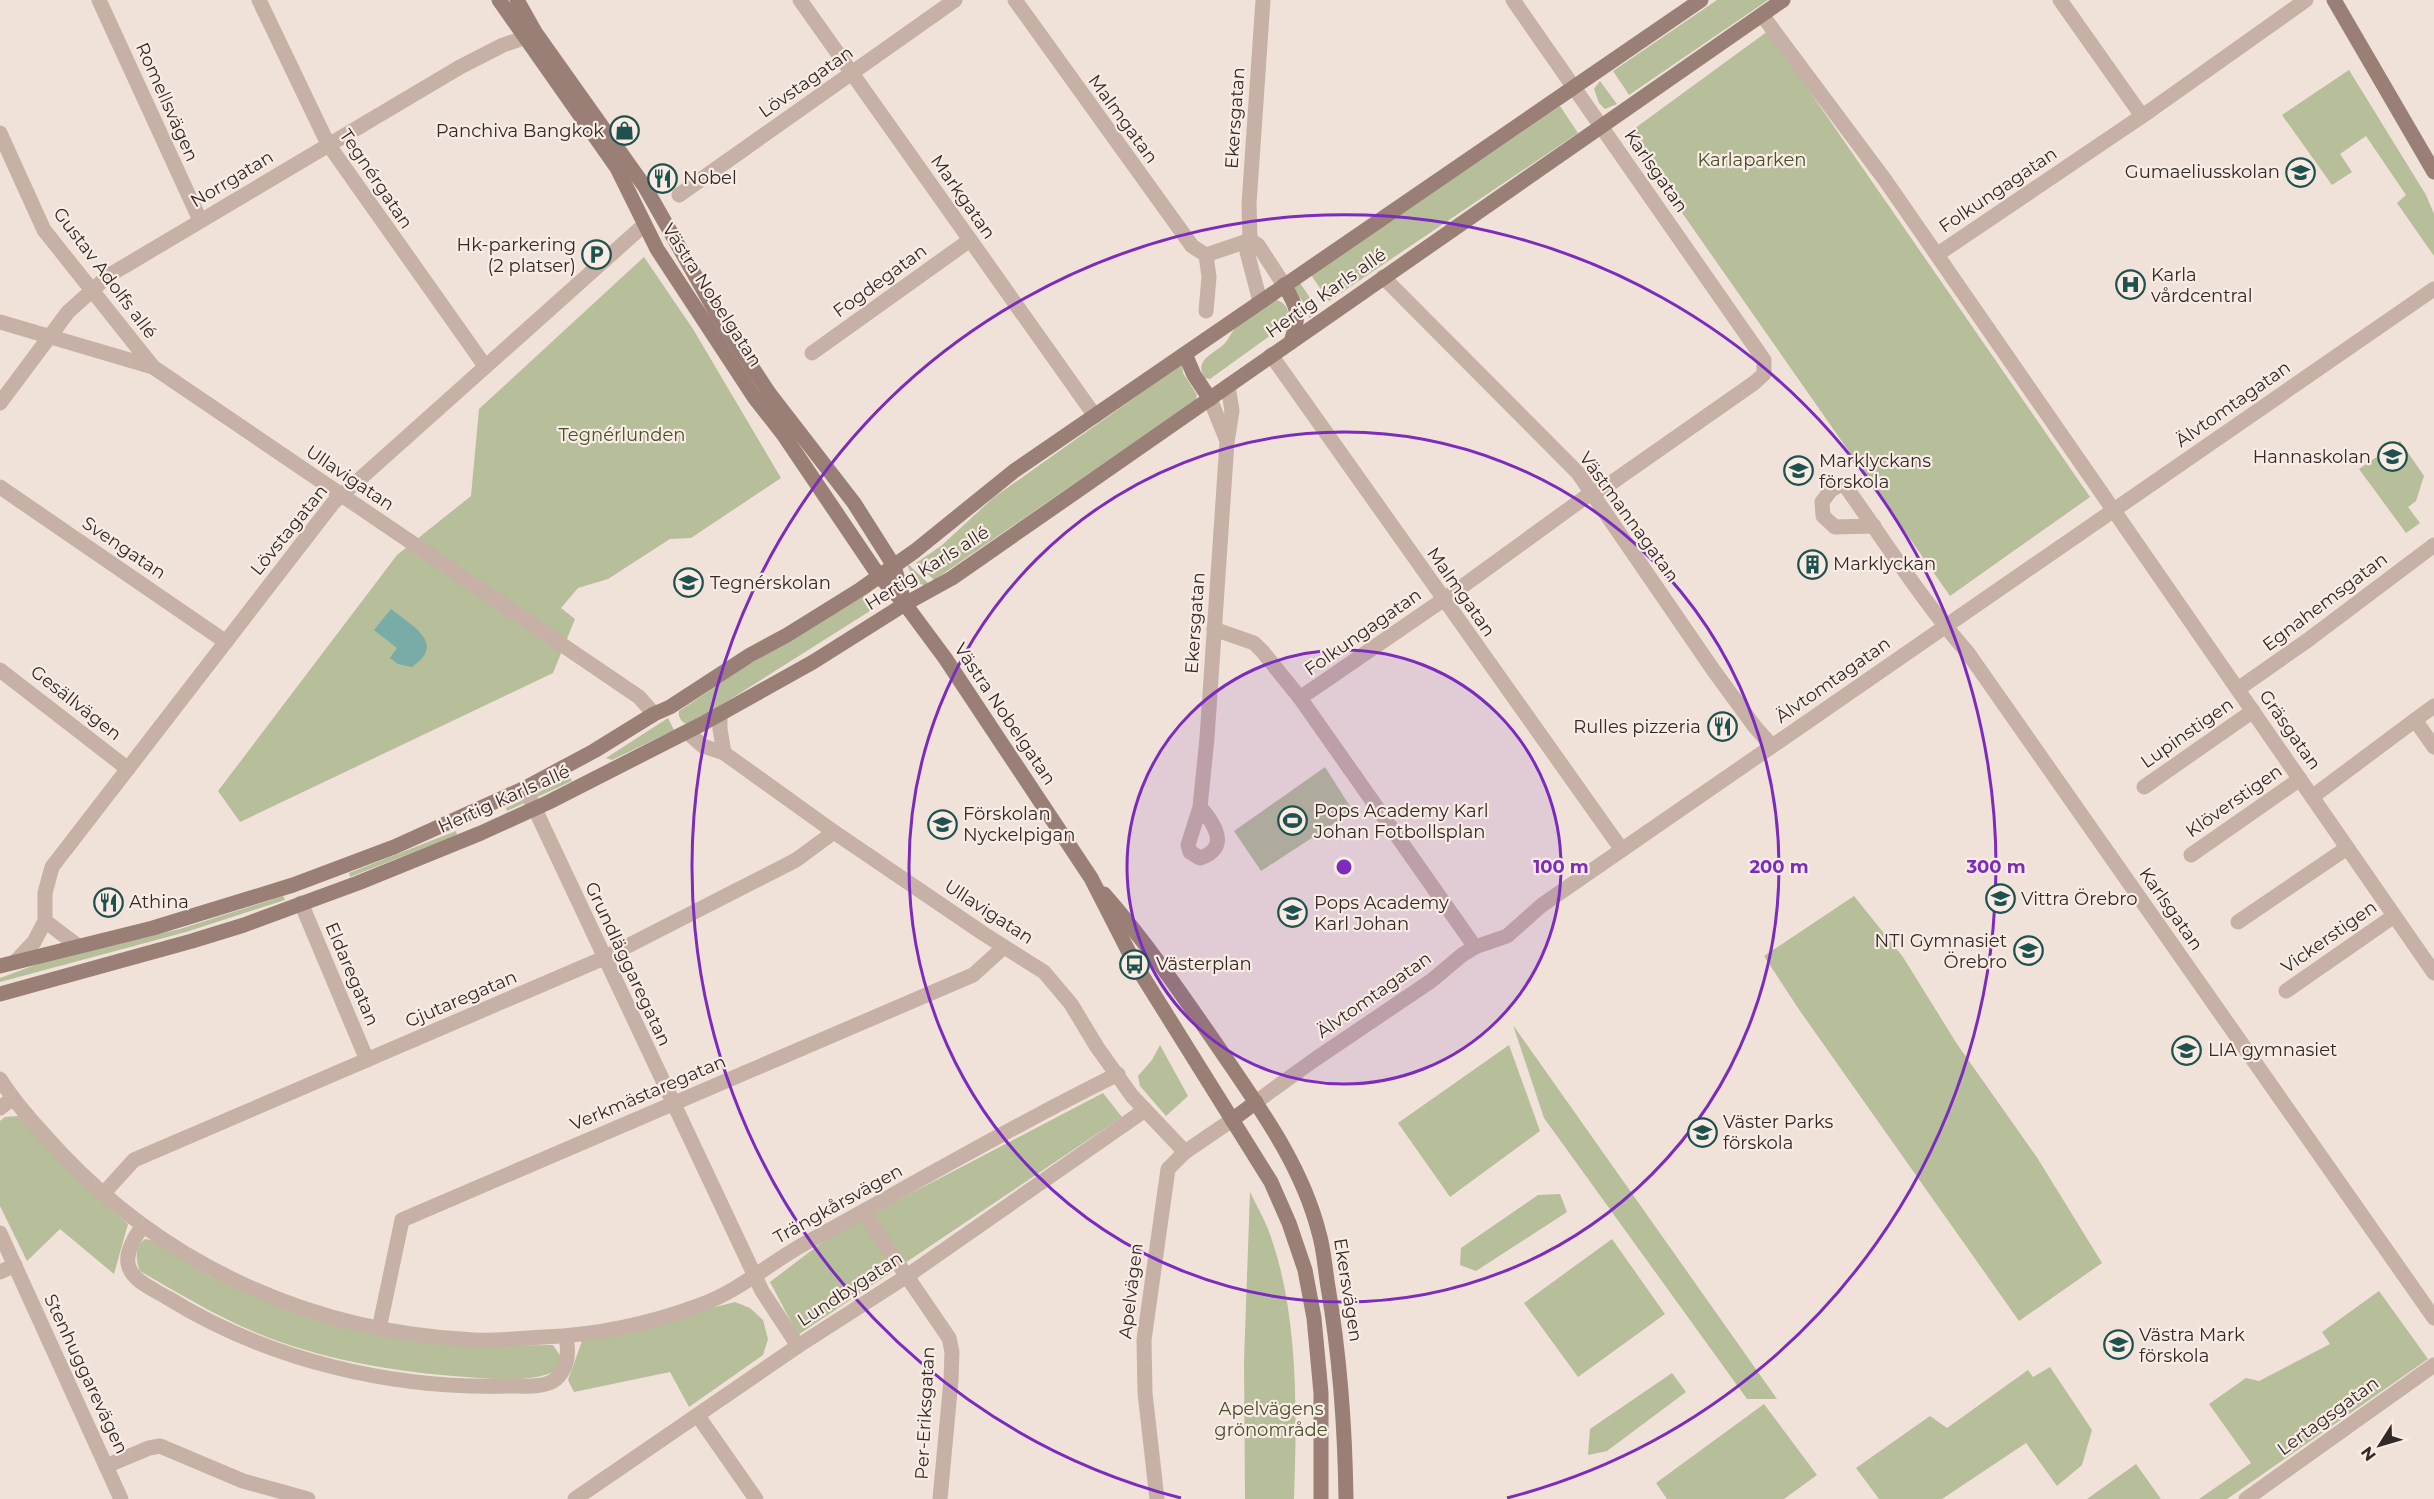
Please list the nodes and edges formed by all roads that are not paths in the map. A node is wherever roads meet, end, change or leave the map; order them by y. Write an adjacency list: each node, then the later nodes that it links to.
1 (99, 0): 25 (street, Romellsvägen)
2 (259, 0): 22 (street, Tegnérgatan)
3 (499, 0): 16 (main road, Västra Nobelgatan)
4 (517, 0): 57 (main road, Västra Nobelgatan)
5 (800, 0): 17 (street, Markgatan)
6 (955, 0): 17 (street, Lövstagatan)
7 (1015, 0): 30 (street, Malmgatan)
8 (1263, 0): 28 (street, Ekersgatan)
9 (1513, 0): 18 (street, Karlsgatan)
10 (1701, 0): 18 (main road, Hertig Karls allé)
11 (1783, 0): 15 (main road, Hertig Karls allé)
12 (2060, 0): 19 (street)
13 (2306, 0): 19 (street, Folkungagatan)
14 (2334, 0): 23 (main road)
15 (1762, 15): 20 (main road, Hertig Karls allé); 29 (street)
16 (524, 38): 22 (street, Norrgatan); 26 (main road, Västra Nobelgatan)
17 (852, 74): 24 (street, Lövstagatan); 27 (street, Markgatan)
18 (1574, 87): 20 (street, Karlsgatan); 32 (main road, Hertig Karls allé)
19 (2142, 117): 29 (street, Folkungagatan)
20 (1601, 126): 31 (main road, Hertig Karls allé); 43 (street, Karlsgatan)
21 (0, 134): 34 (street, Gustav Adolfs allé)
22 (328, 144): 25 (street, Norrgatan); 44 (street, Tegnérgatan)
23 (2434, 172)
24 (679, 195)
25 (200, 220): 34 (street, Norrgatan)
26 (644, 225): 44 (street, Lövstagatan); 58 (main road, Västra Nobelgatan)
27 (970, 240): 40 (street, Fogdegatan); 49 (street, Markgatan)
28 (1250, 240): 30 (street); 32 (street); 35 (street, Ekersgatan)
29 (1938, 254): 54 (street, Folkungagatan)
30 (1206, 255): 36 (street)
31 (1383, 277): 39 (main road, Hertig Karls allé); 52 (street, Västmannagatan)
32 (1284, 285): 35 (main road, Hertig Karls allé); 39 (main road)
33 (2434, 289): 54 (street, Älvtomtagatan)
34 (91, 290): 38 (street, Norrgatan); 45 (street, Gustav Adolfs allé)
35 (1260, 301): 41 (main road, Hertig Karls allé)
36 (1206, 311)
37 (0, 322): 38 (street, Ullavigatan)
38 (48, 337): 45 (street, Ullavigatan); 48 (street, Norrgatan)
39 (1291, 342): 42 (main road, Hertig Karls allé)
40 (812, 353)
41 (1185, 354): 47 (main road); 49 (main road, Hertig Karls allé)
42 (1271, 355): 46 (main road, Hertig Karls allé); 59 (street, Malmgatan)
43 (1765, 365): 52 (street, Folkungagatan)
44 (484, 366): 53 (street, Lövstagatan)
45 (153, 367): 53 (street, Ullavigatan)
46 (1228, 386): 47 (main road, Hertig Karls allé); 50 (street, Ekersgatan)
47 (1210, 399): 50 (street, Ekersgatan); 60 (main road, Hertig Karls allé)
48 (0, 403)
49 (1095, 416): 57 (main road, Hertig Karls allé)
50 (1227, 442): 62 (street, Ekersgatan)
51 (0, 487): 63 (street, Svengatan)
52 (1591, 492): 59 (street, Folkungagatan); 73 (street, Västmannagatan)
53 (342, 495): 63 (street, Lövstagatan); 69 (street, Ullavigatan)
54 (2114, 510): 61 (street, Älvtomtagatan); 65 (street, Gräsgatan)
55 (1874, 526): 61 (street, Karlsgatan)
56 (2434, 544): 65 (street, Egnahemsgatan)
57 (894, 566): 58 (main road, Hertig Karls allé); 60 (main road, Västra Nobelgatan)
58 (879, 576): 60 (main road, Västra Nobelgatan); 69 (main road, Hertig Karls allé)
59 (1443, 600): 66 (street, Folkungagatan); 85 (street, Malmgatan)
60 (905, 604): 70 (main road, Hertig Karls allé); 87 (main road, Västra Nobelgatan)
61 (1945, 627): 73 (street, Älvtomtagatan); 120 (street, Karlsgatan)
62 (1214, 629): 66 (street); 81 (street, Ekersgatan)
63 (226, 642): 76 (street, Lövstagatan)
64 (0, 670): 76 (street, Gesällvägen)
65 (2238, 689): 68 (street, Gräsgatan)
66 (1299, 698): 95 (street)
67 (2434, 706): 71 (street)
68 (2253, 711): 77 (street, Gräsgatan); 78 (street, Lupinstigen)
69 (654, 714): 79 (main road, Hertig Karls allé)
70 (720, 714): 72 (main road, Hertig Karls allé); 75 (street)
71 (2415, 720): 74 (street); 80 (street)
72 (687, 732): 75 (street, Ullavigatan); 82 (main road, Hertig Karls allé)
73 (1772, 746): 85 (street, Älvtomtagatan)
74 (2434, 747)
75 (724, 753): 83 (street, Ullavigatan)
76 (128, 769): 91 (street, Lövstagatan)
77 (2300, 779): 80 (street, Gräsgatan); 86 (street, Klöverstigen)
78 (2144, 786)
79 (525, 788): 82 (street, Grundläggaregatan); 88 (main road, Hertig Karls allé)
80 (2312, 797): 84 (street, Gräsgatan)
81 (1200, 807)
82 (533, 809): 89 (main road, Hertig Karls allé); 96 (street, Grundläggaregatan)
83 (834, 832): 94 (street, Ullavigatan); 96 (street, Gjutaregatan)
84 (2347, 848): 90 (street, Gräsgatan); 92 (street)
85 (1622, 850): 95 (street, Älvtomtagatan)
86 (2191, 855)
87 (1090, 878): 106 (main road, Västra Nobelgatan); 110 (main road, Västra Nobelgatan)
88 (292, 885): 89 (main road); 93 (main road, Hertig Karls allé)
89 (301, 903): 101 (main road, Hertig Karls allé); 102 (street, Eldaregatan)
90 (2394, 916): 99 (street, Gräsgatan); 100 (street, Vickerstigen)
91 (45, 921): 93 (street); 97 (street, Lövstagatan)
92 (2238, 922)
93 (78, 946): 97 (main road, Hertig Karls allé)
94 (1004, 946): 103 (street, Ullavigatan); 107 (street, Verkmästaregatan)
95 (1475, 947): 106 (street, Älvtomtagatan)
96 (604, 958): 102 (street, Gjutaregatan); 107 (street, Grundläggaregatan)
97 (16, 961): 98 (main road, Hertig Karls allé)
98 (0, 966)
99 (2434, 973)
100 (2286, 991)
101 (0, 994)
102 (367, 1060): 112 (street, Gjutaregatan)
103 (1118, 1074): 109 (street, Ullavigatan); 113 (street, Trängkårsvägen)
104 (0, 1079): 105 (street, Trängkårsvägen)
105 (14, 1098): 108 (street); 112 (street, Trängkårsvägen)
106 (1256, 1102): 110 (main road); 134 (main road, Ekersvägen)
107 (673, 1104): 118 (street, Grundläggaregatan); 121 (street, Verkmästaregatan)
108 (0, 1108)
109 (1145, 1110): 111 (street, Ullavigatan); 119 (street, Lundbygatan)
110 (1232, 1120): 111 (street, Apelvägen); 133 (main road)
111 (1185, 1152): 132 (street, Apelvägen)
112 (102, 1194): 114 (street, Trängkårsvägen)
113 (863, 1212): 118 (street, Trängkårsvägen); 119 (street, Per-Eriksgatan)
114 (143, 1226): 121 (street, Trängkårsvägen); 122 (street)
115 (0, 1233): 116 (street)
116 (15, 1265): 117 (street); 126 (street, Stenhuggarevägen)
117 (0, 1272)
118 (755, 1276): 122 (street, Trängkårsvägen); 123 (street, Grundläggaregatan)
119 (907, 1276): 123 (street, Lundbygatan); 131 (street, Per-Eriksgatan)
120 (2434, 1318)
121 (379, 1329): 122 (street, Trängkårsvägen)
122 (566, 1337)
123 (798, 1347): 125 (street, Lundbygatan)
124 (2434, 1365): 135 (street, Lertagsgatan)
125 (698, 1416): 129 (street, Lundbygatan); 130 (street)
126 (106, 1466): 127 (street, Stenhuggarevägen); 128 (street)
127 (121, 1499)
128 (308, 1499)
129 (575, 1499)
130 (756, 1499)
131 (940, 1499)
132 (1157, 1499)
133 (1321, 1499)
134 (1346, 1499)
135 (2246, 1499)

